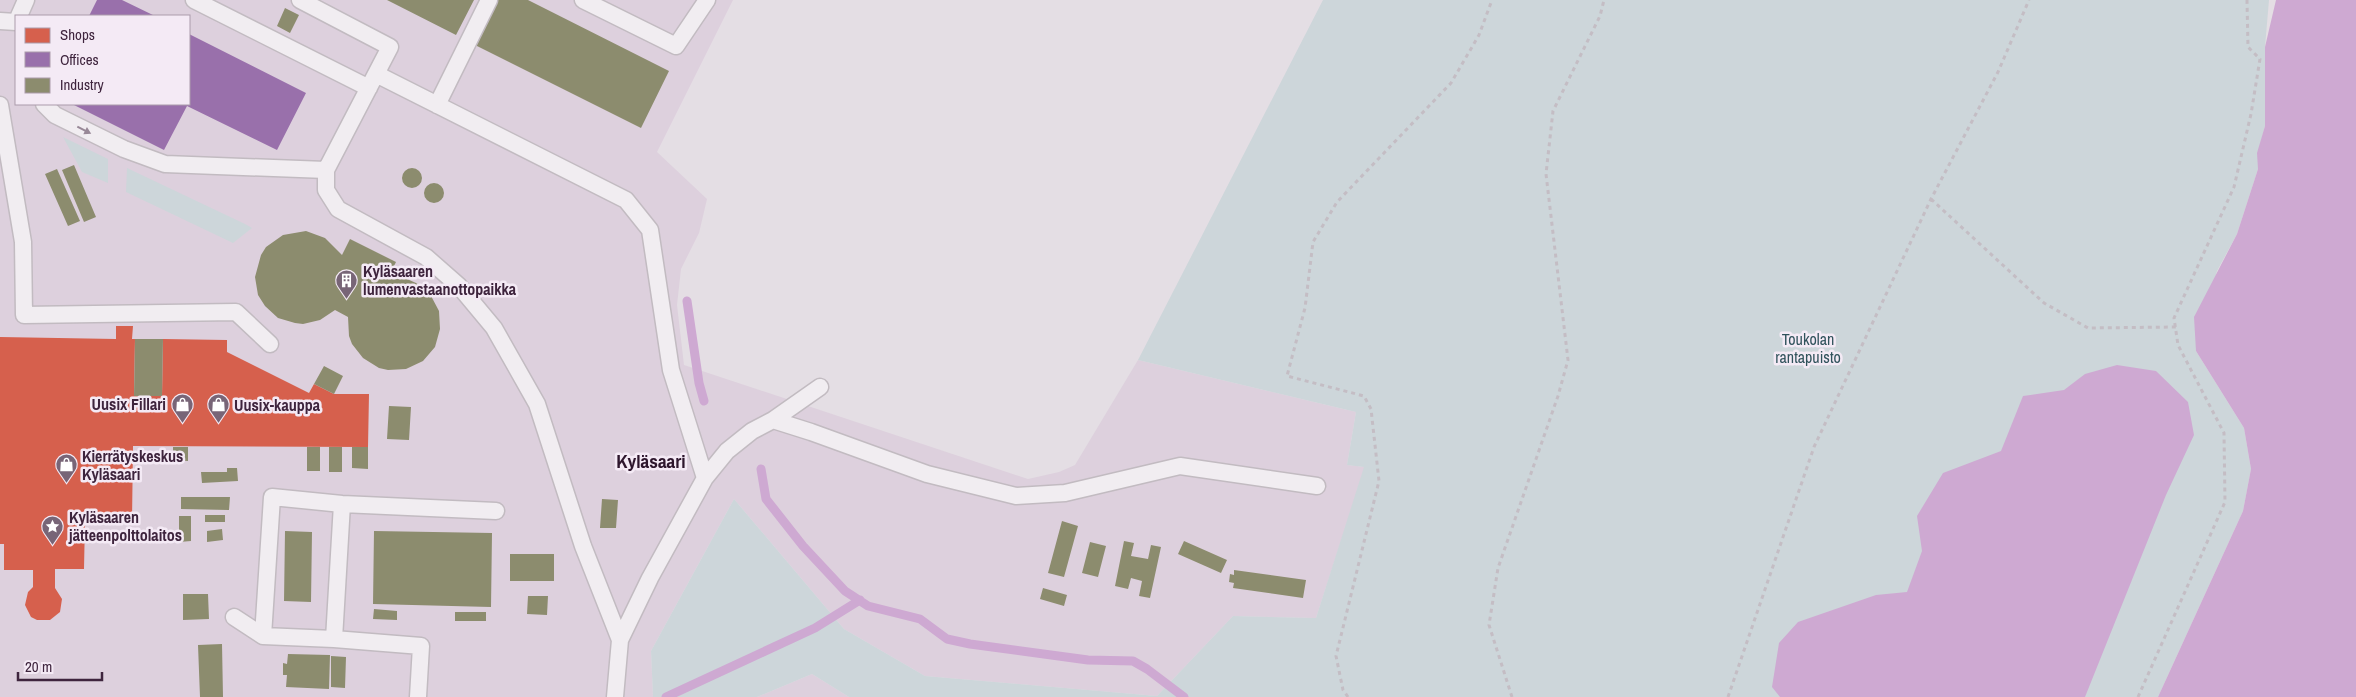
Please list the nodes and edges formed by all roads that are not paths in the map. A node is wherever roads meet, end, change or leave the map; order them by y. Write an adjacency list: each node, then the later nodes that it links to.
1 (26, 0): 7 (lane)
2 (194, 0): 10 (lane)
3 (300, 0): 10 (lane)
4 (489, 0): 13 (lane)
5 (583, 0): 6 (lane)
6 (707, 0)
7 (19, 15)
8 (0, 21): 9 (lane)
9 (15, 22)
10 (372, 81): 13 (lane); 14 (lane)
11 (0, 105): 15 (lane)
12 (45, 105): 14 (lane, one-way to 14)
13 (437, 105): 18 (lane)
14 (326, 170): 25 (lane)
15 (270, 344)
16 (820, 387): 17 (lane)
17 (772, 420): 18 (lane); 19 (lane)
18 (705, 478): 25 (lane)
19 (1318, 486)
20 (342, 504): 21 (lane); 23 (lane); 24 (lane)
21 (496, 511)
22 (234, 617): 23 (lane)
23 (263, 636): 24 (lane)
24 (334, 639): 26 (lane)
25 (620, 640): 27 (lane)
26 (418, 697)
27 (616, 697)

